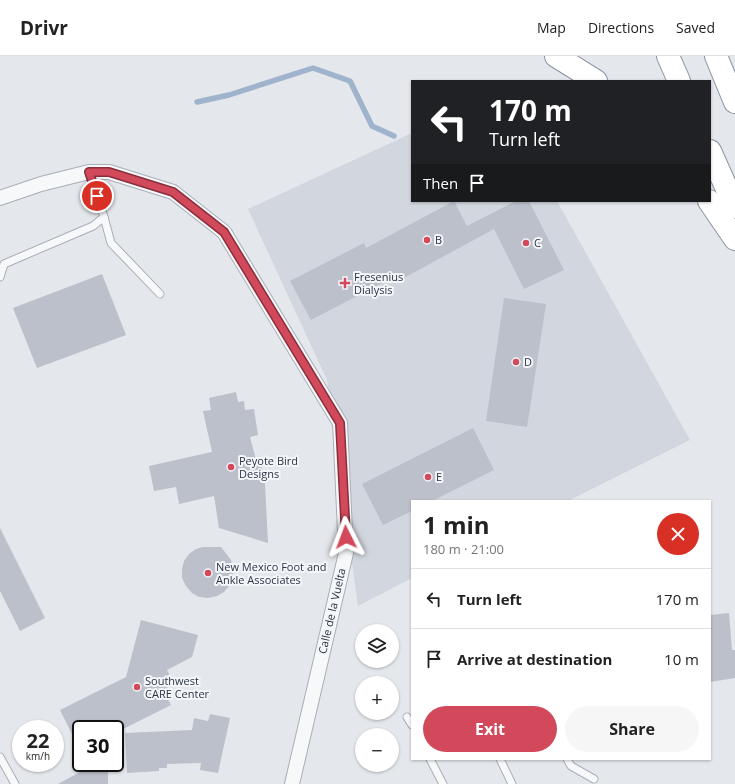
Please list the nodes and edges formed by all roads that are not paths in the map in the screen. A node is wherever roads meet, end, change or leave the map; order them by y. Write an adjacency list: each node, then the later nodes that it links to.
1 (556, 56): 4 (highway)
2 (668, 56): 5 (highway)
3 (716, 56): 6 (highway)
4 (594, 80)
5 (679, 80)
6 (735, 102)
7 (711, 153): 11 (highway)
8 (89, 172): 9 (street, Calle de la Vuelta); 12 (lane); 24 (street, Calle de la Vuelta)
9 (0, 198)
10 (709, 202): 13 (highway)
11 (735, 207)
12 (104, 217): 14 (lane); 15 (lane)
13 (735, 239)
14 (0, 277)
15 (160, 294)
16 (407, 717): 17 (lane)
17 (411, 724)
18 (0, 757): 23 (lane)
19 (431, 760): 25 (lane)
20 (500, 760): 26 (lane)
21 (568, 760): 22 (lane)
22 (594, 779)
23 (15, 784)
24 (292, 784)
25 (443, 784)
26 (512, 784)

